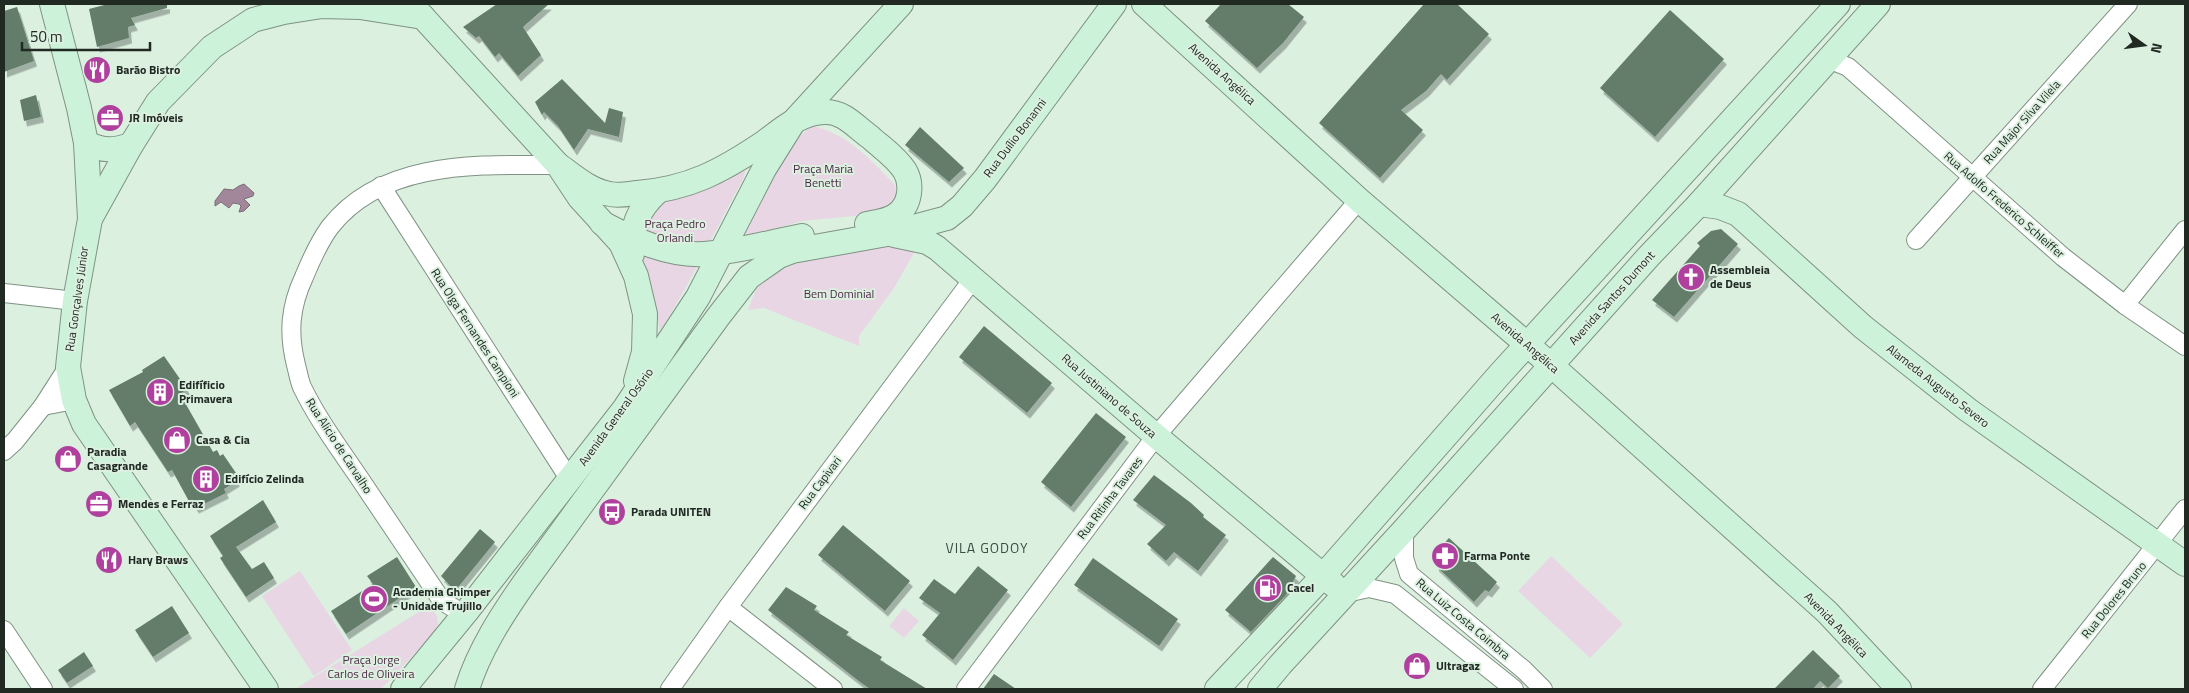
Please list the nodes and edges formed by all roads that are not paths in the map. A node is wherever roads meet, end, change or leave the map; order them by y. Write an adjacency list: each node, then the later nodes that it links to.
1 (52, 4): 13 (street, Rua Gonçalves Júnior)
2 (901, 4): 12 (street)
3 (1114, 4): 25 (street, Rua Duílio Bonanni)
4 (1144, 4): 19 (street, Avenida Angélica)
5 (1838, 4): 10 (street)
6 (1878, 4): 11 (street, Avenida Santos Dumont)
7 (2128, 4): 16 (street, Rua Major Silva Vilela)
8 (363, 5): 9 (street); 14 (street)
9 (417, 10): 15 (street)
10 (1799, 47): 11 (street); 35 (street)
11 (1828, 59): 16 (street, Rua Adolfo Frederico Schleiffer); 20 (street, Avenida Santos Dumont)
12 (794, 121): 18 (street); 23 (street); 28 (street, Avenida General Osório)
13 (86, 143): 14 (street); 21 (street, Rua Gonçalves Júnior)
14 (131, 145): 21 (street)
15 (558, 165): 17 (street, Rua Alicio de Carvalho); 18 (street); 22 (street)
16 (1972, 177): 27 (street, Rua Major Silva Vilela); 34 (street, Rua Adolfo Frederico Schleiffer)
17 (381, 186): 44 (street, Rua Olga Fernandes Campioni); 52 (street, Rua Alicio de Carvalho)
18 (657, 192): 26 (street)
19 (1360, 200): 35 (street, Avenida Angélica); 42 (street, Rua Ritinha Tavares)
20 (1699, 204): 37 (street, Avenida Santos Dumont); 47 (street, Alameda Augusto Severo)
21 (90, 219): 33 (street, Rua Gonçalves Júnior)
22 (602, 223): 26 (street); 30 (street)
23 (834, 230): 25 (street); 28 (street); 29 (street)
24 (2185, 230): 34 (street)
25 (886, 234): 29 (street, Avenida General Osório); 31 (street, Rua Justiniano de Souza)
26 (633, 240): 28 (street); 30 (street)
27 (1916, 240)
28 (721, 251): 41 (street, Avenida General Osório)
29 (792, 251): 58 (street, Avenida General Osório)
30 (636, 276): 41 (street)
31 (973, 279): 42 (street, Rua Justiniano de Souza); 51 (street, Rua Capivari)
32 (4, 293): 33 (street)
33 (74, 301): 38 (street, Rua Gonçalves Júnior)
34 (2125, 305): 36 (street, Rua Adolfo Frederico Schleiffer)
35 (1528, 346): 37 (street, Avenida Angélica); 49 (street)
36 (2185, 346)
37 (1551, 365): 46 (street, Avenida Santos Dumont); 66 (street, Avenida Angélica)
38 (68, 366): 39 (street, Rua Gonçalves Júnior); 40 (street)
39 (74, 400): 40 (street); 56 (street, Rua Gonçalves Júnior)
40 (42, 406): 43 (street)
41 (625, 408): 44 (street, Avenida General Osório)
42 (1156, 436): 49 (street, Rua Justiniano de Souza); 61 (street, Rua Ritinha Tavares)
43 (4, 451)
44 (570, 480): 52 (street, Avenida General Osório)
45 (2185, 509): 47 (street, Rua Dolores Bruno)
46 (1404, 530): 50 (street, Avenida Santos Dumont); 54 (street, Rua Luiz Costa Coimbra)
47 (2159, 545): 48 (street, Alameda Augusto Severo); 67 (street, Rua Dolores Bruno)
48 (2185, 564)
49 (1323, 576): 50 (street); 62 (street)
50 (1346, 593): 63 (street, Avenida Santos Dumont); 64 (street, Rua Luiz Costa Coimbra)
51 (728, 607): 59 (street, Rua Capivari); 60 (street)
52 (467, 611): 57 (street, Avenida General Osório)
53 (4, 630): 55 (street)
54 (1526, 682): 65 (street, Rua Luiz Costa Coimbra)
55 (43, 689)
56 (266, 689)
57 (403, 689)
58 (467, 689)
59 (670, 689)
60 (832, 689)
61 (966, 689)
62 (1217, 689)
63 (1260, 689)
64 (1514, 689)
65 (1543, 689)
66 (1899, 689)
67 (2042, 689)

